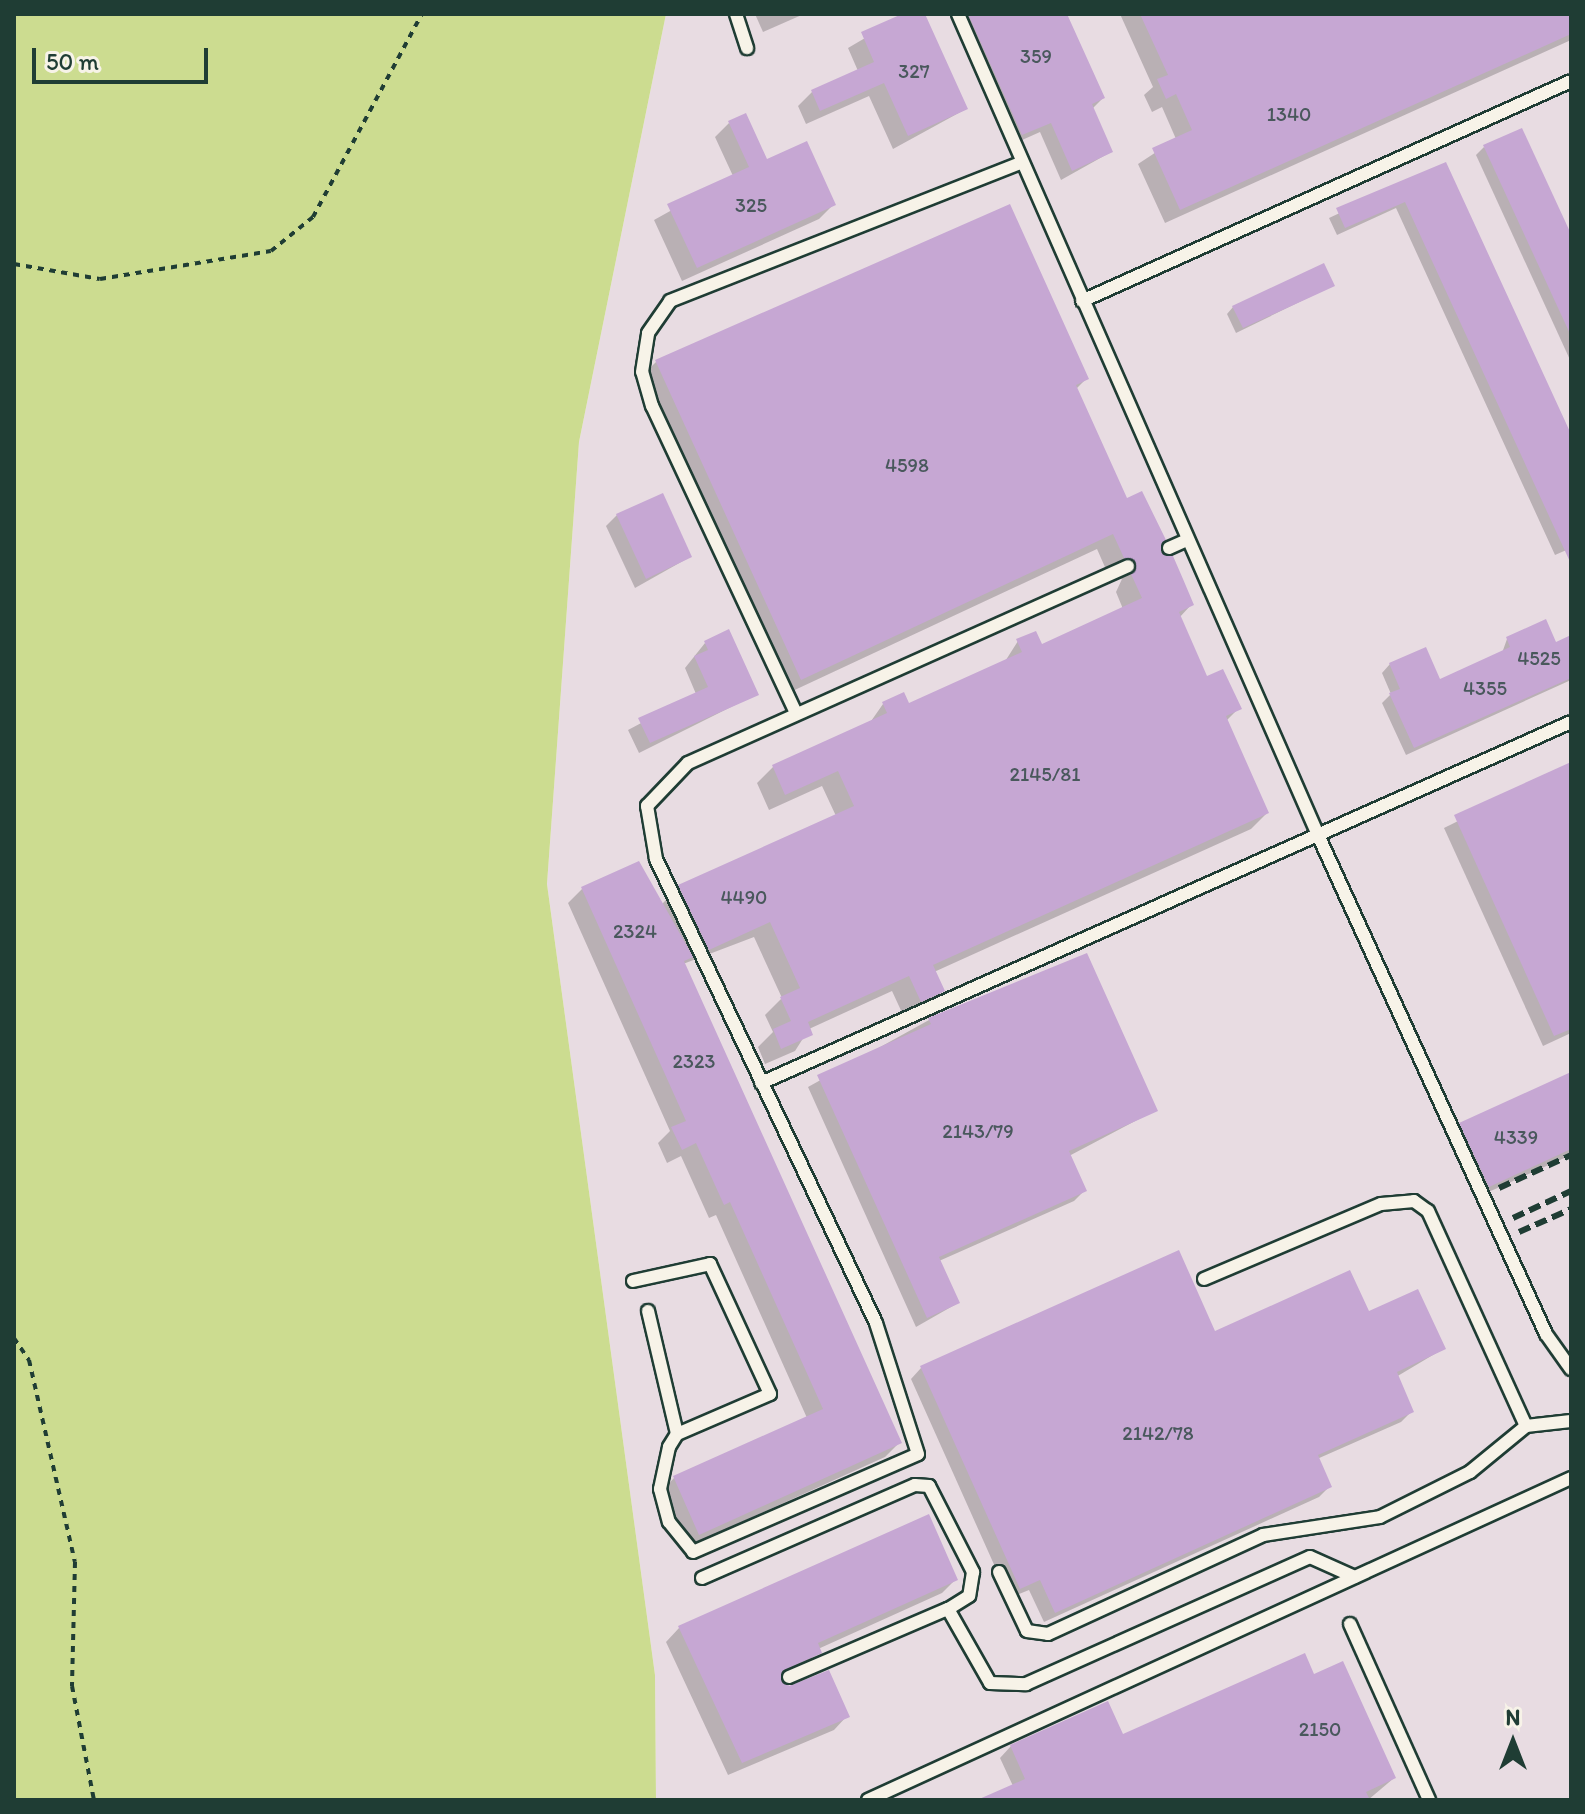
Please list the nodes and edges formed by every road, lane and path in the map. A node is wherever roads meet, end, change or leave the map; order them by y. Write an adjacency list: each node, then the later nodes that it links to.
1 (422, 14): 7 (path)
2 (736, 14): 4 (lane)
3 (958, 14): 6 (lane)
4 (747, 48)
5 (1571, 81): 8 (lane)
6 (1022, 162): 8 (lane); 12 (lane)
7 (14, 264)
8 (1082, 301): 9 (lane)
9 (1187, 540): 10 (lane); 14 (lane)
10 (1169, 548)
11 (1128, 566): 12 (lane)
12 (796, 713): 15 (lane)
13 (1571, 722): 14 (lane)
14 (1318, 835): 15 (lane); 20 (lane)
15 (761, 1083): 23 (lane)
16 (1204, 1279): 22 (lane)
17 (633, 1281): 23 (lane)
18 (648, 1311): 23 (lane)
19 (14, 1338): 31 (path)
20 (1571, 1369)
21 (1571, 1421): 22 (lane)
22 (1526, 1426): 25 (lane)
23 (677, 1434)
24 (1571, 1478): 26 (lane)
25 (999, 1572)
26 (1355, 1577): 28 (lane); 32 (lane)
27 (702, 1578): 28 (lane)
28 (948, 1609): 30 (lane)
29 (1350, 1624): 33 (lane)
30 (789, 1677)
31 (94, 1800)
32 (868, 1800)
33 (1429, 1800)

